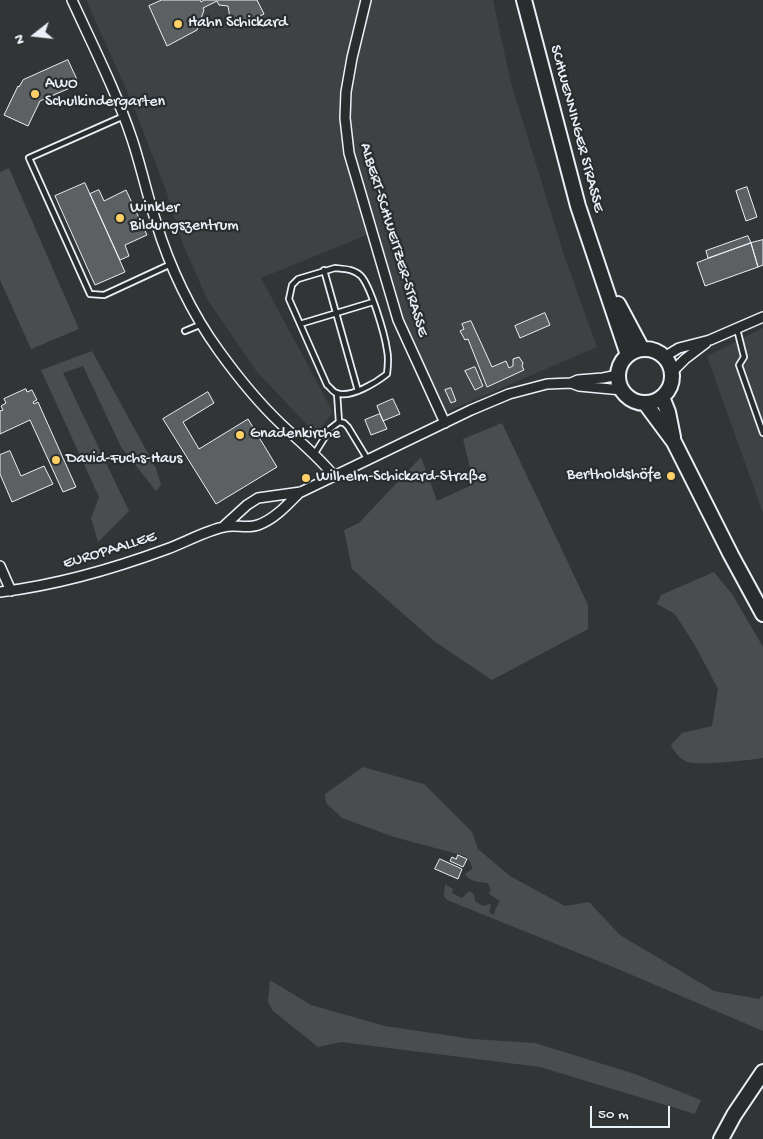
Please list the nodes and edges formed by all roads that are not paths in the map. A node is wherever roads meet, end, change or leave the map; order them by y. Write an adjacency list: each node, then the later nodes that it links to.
1 (72, 0): 4 (street)
2 (366, 0): 28 (street, ALBERT-SCHWEITZER-STRASSE)
3 (524, 0): 6 (main road, SCHWENNINGER STRASSE)
4 (124, 116): 5 (street); 5 (lane)
5 (172, 264): 11 (street)
6 (599, 266): 16 (main road, SCHWENNINGER STRASSE); 17 (main road, SCHWENNINGER STRASSE)
7 (324, 270): 8 (lane); 9 (lane); 12 (lane)
8 (373, 302): 9 (lane); 23 (lane)
9 (336, 313): 12 (lane); 23 (lane)
10 (763, 317): 13 (street)
11 (202, 324): 14 (lane); 31 (street)
12 (300, 324): 24 (lane)
13 (737, 329): 15 (street); 29 (lane)
14 (185, 332)
15 (710, 340): 18 (street); 19 (street)
16 (642, 349): 17 (main road); 18 (main road)
17 (628, 355): 20 (main road)
18 (664, 357): 19 (main road)
19 (672, 372): 25 (main road)
20 (618, 375): 21 (street); 22 (main road)
21 (568, 383): 22 (street); 28 (street)
22 (622, 390): 26 (main road)
23 (358, 391): 24 (lane)
24 (336, 393): 27 (lane)
25 (662, 397): 26 (main road); 30 (main road)
26 (645, 403): 30 (main road)
27 (339, 422): 31 (lane); 32 (lane)
28 (445, 423): 32 (street)
29 (763, 433)
30 (674, 442): 39 (main road)
31 (315, 453): 33 (street)
32 (368, 460): 33 (street)
33 (334, 476): 34 (street, EUROPAALLEE)
34 (301, 492): 35 (street, EUROPAALLEE); 35 (street, EUROPAALLEE)
35 (224, 526): 37 (street, EUROPAALLEE)
36 (0, 566): 37 (street)
37 (11, 591): 38 (street, EUROPAALLEE)
38 (0, 592)
39 (763, 614)
40 (763, 1072): 41 (main road)
41 (721, 1139)

